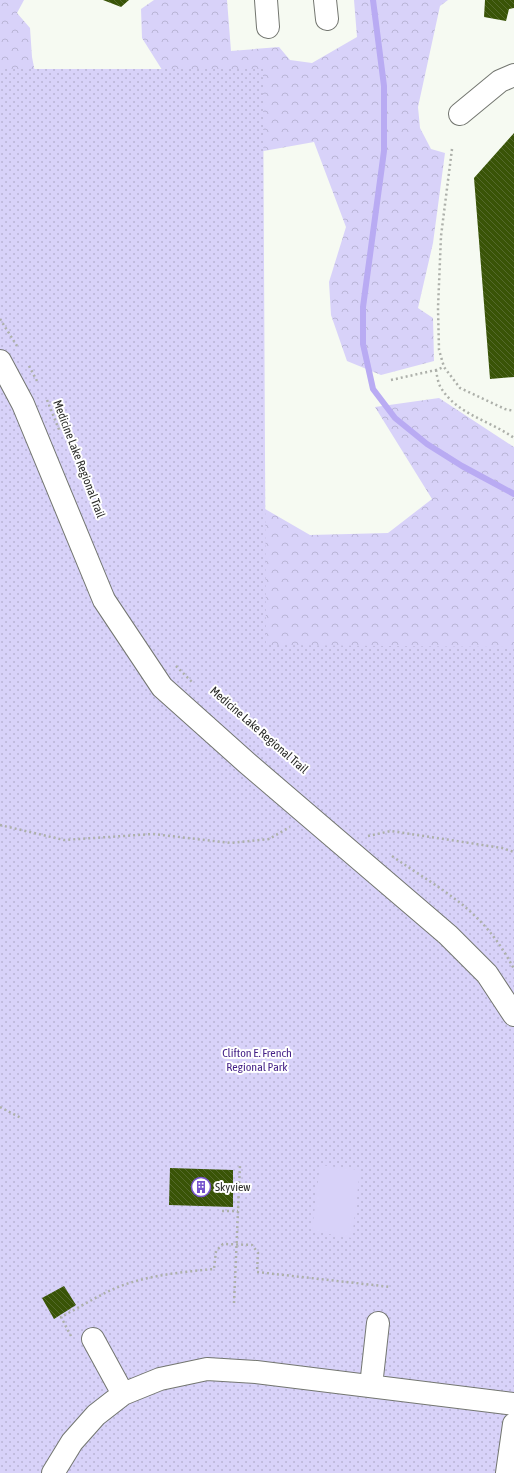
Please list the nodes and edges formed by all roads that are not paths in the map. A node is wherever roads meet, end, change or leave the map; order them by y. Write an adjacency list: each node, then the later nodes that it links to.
1 (266, 0): 2 (lane)
2 (268, 27)
3 (514, 75): 4 (lane)
4 (460, 114)
5 (0, 360): 6 (lane)
6 (514, 1015)
7 (378, 1324): 9 (lane)
8 (83, 1338): 10 (lane)
9 (370, 1386): 10 (lane); 11 (lane)
10 (123, 1394): 13 (lane)
11 (514, 1404)
12 (514, 1424): 14 (lane)
13 (53, 1473)
14 (507, 1473)

